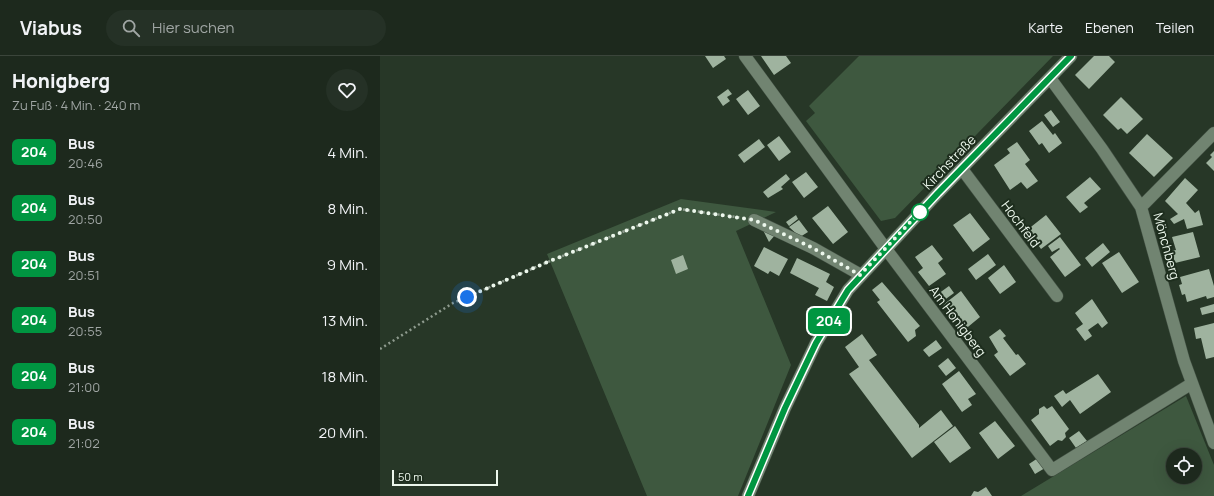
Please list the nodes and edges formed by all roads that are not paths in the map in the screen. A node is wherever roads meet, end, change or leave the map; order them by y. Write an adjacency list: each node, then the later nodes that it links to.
1 (745, 56): 8 (street, Am Honigberg)
2 (1071, 56): 3 (street, Kirchstraße)
3 (1050, 78): 5 (street, Kirchstraße); 6 (street, Mönchberg)
4 (1214, 133): 6 (street)
5 (962, 169): 8 (street, Kirchstraße); 10 (street, Hochfeld)
6 (1141, 207): 11 (street, Mönchberg)
7 (754, 220): 9 (street)
8 (886, 249): 9 (street, Kirchstraße); 11 (street, Am Honigberg)
9 (860, 275): 13 (street, Kirchstraße)
10 (1057, 296)
11 (1191, 384): 12 (street, Mönchberg)
12 (1214, 443)
13 (748, 496)

